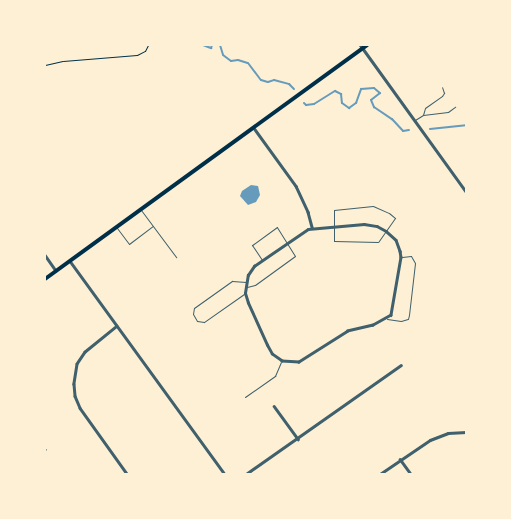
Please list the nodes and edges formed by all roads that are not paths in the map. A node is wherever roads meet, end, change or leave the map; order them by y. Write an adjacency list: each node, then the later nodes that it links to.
1 (368, 45): 2 (main road)
2 (361, 47): 6 (street); 7 (main road)
3 (442, 88): 5 (lane)
4 (456, 107): 5 (lane)
5 (423, 115): 6 (lane)
6 (415, 120): 8 (street)
7 (254, 128): 9 (main road); 13 (street)
8 (466, 192)
9 (141, 209): 10 (lane); 12 (main road)
10 (153, 226): 12 (lane); 17 (lane)
11 (332, 226): 13 (street); 14 (street); 14 (lane); 14 (lane)
12 (116, 227): 20 (main road)
13 (312, 227): 15 (street)
14 (386, 232): 18 (street)
15 (287, 242): 19 (street); 19 (lane); 24 (lane)
16 (45, 255): 21 (street)
17 (176, 257)
18 (401, 257): 26 (street); 26 (lane)
19 (262, 260): 23 (street)
20 (70, 261): 21 (main road); 27 (street)
21 (56, 271): 22 (main road)
22 (45, 279)
23 (246, 282): 24 (street); 25 (lane)
24 (246, 287): 25 (street)
25 (245, 293): 28 (street)
26 (387, 318): 28 (street)
27 (118, 326): 35 (street); 36 (street)
28 (282, 361): 30 (lane)
29 (401, 365): 33 (street)
30 (245, 397)
31 (274, 406): 33 (street)
32 (466, 432): 34 (street)
33 (298, 439): 37 (street)
34 (400, 459): 38 (street); 39 (street)
35 (127, 474)
36 (225, 474)
37 (246, 474)
38 (380, 474)
39 (411, 474)

